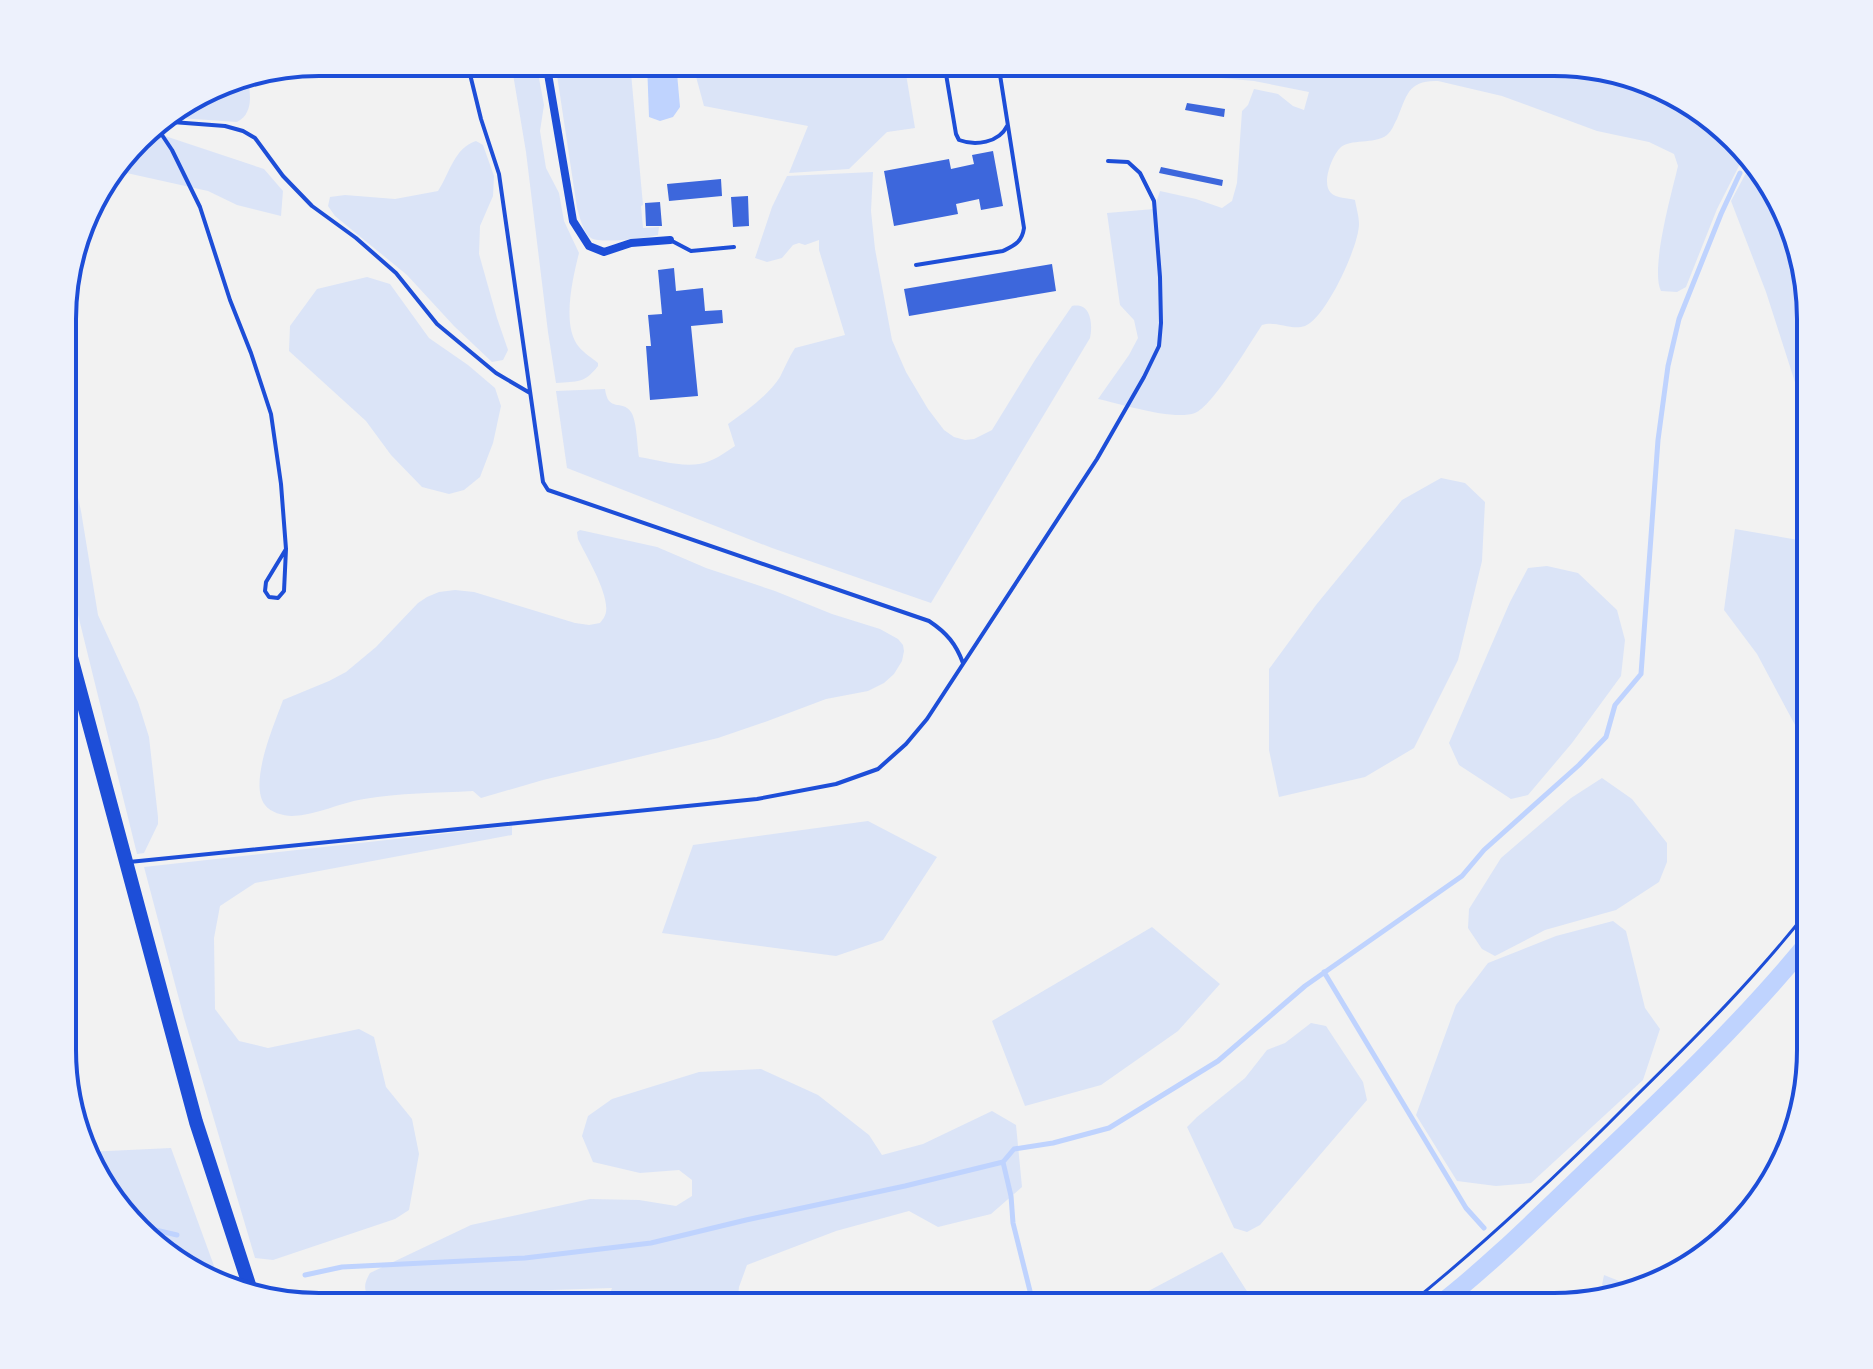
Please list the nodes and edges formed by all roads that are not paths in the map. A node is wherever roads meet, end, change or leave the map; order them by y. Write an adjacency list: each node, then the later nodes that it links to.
1 (470, 76): 12 (lane)
2 (548, 76): 9 (street)
3 (946, 77): 6 (lane)
4 (1000, 77): 6 (lane)
5 (176, 123): 12 (lane)
6 (1008, 124): 11 (lane)
7 (162, 133): 13 (lane)
8 (1108, 161): 14 (lane)
9 (670, 240): 10 (lane)
10 (734, 247)
11 (916, 265)
12 (530, 393): 14 (lane)
13 (286, 549): 13 (lane)
14 (963, 663): 16 (lane)
15 (76, 677): 16 (highway)
16 (127, 862): 17 (highway)
17 (248, 1282)

